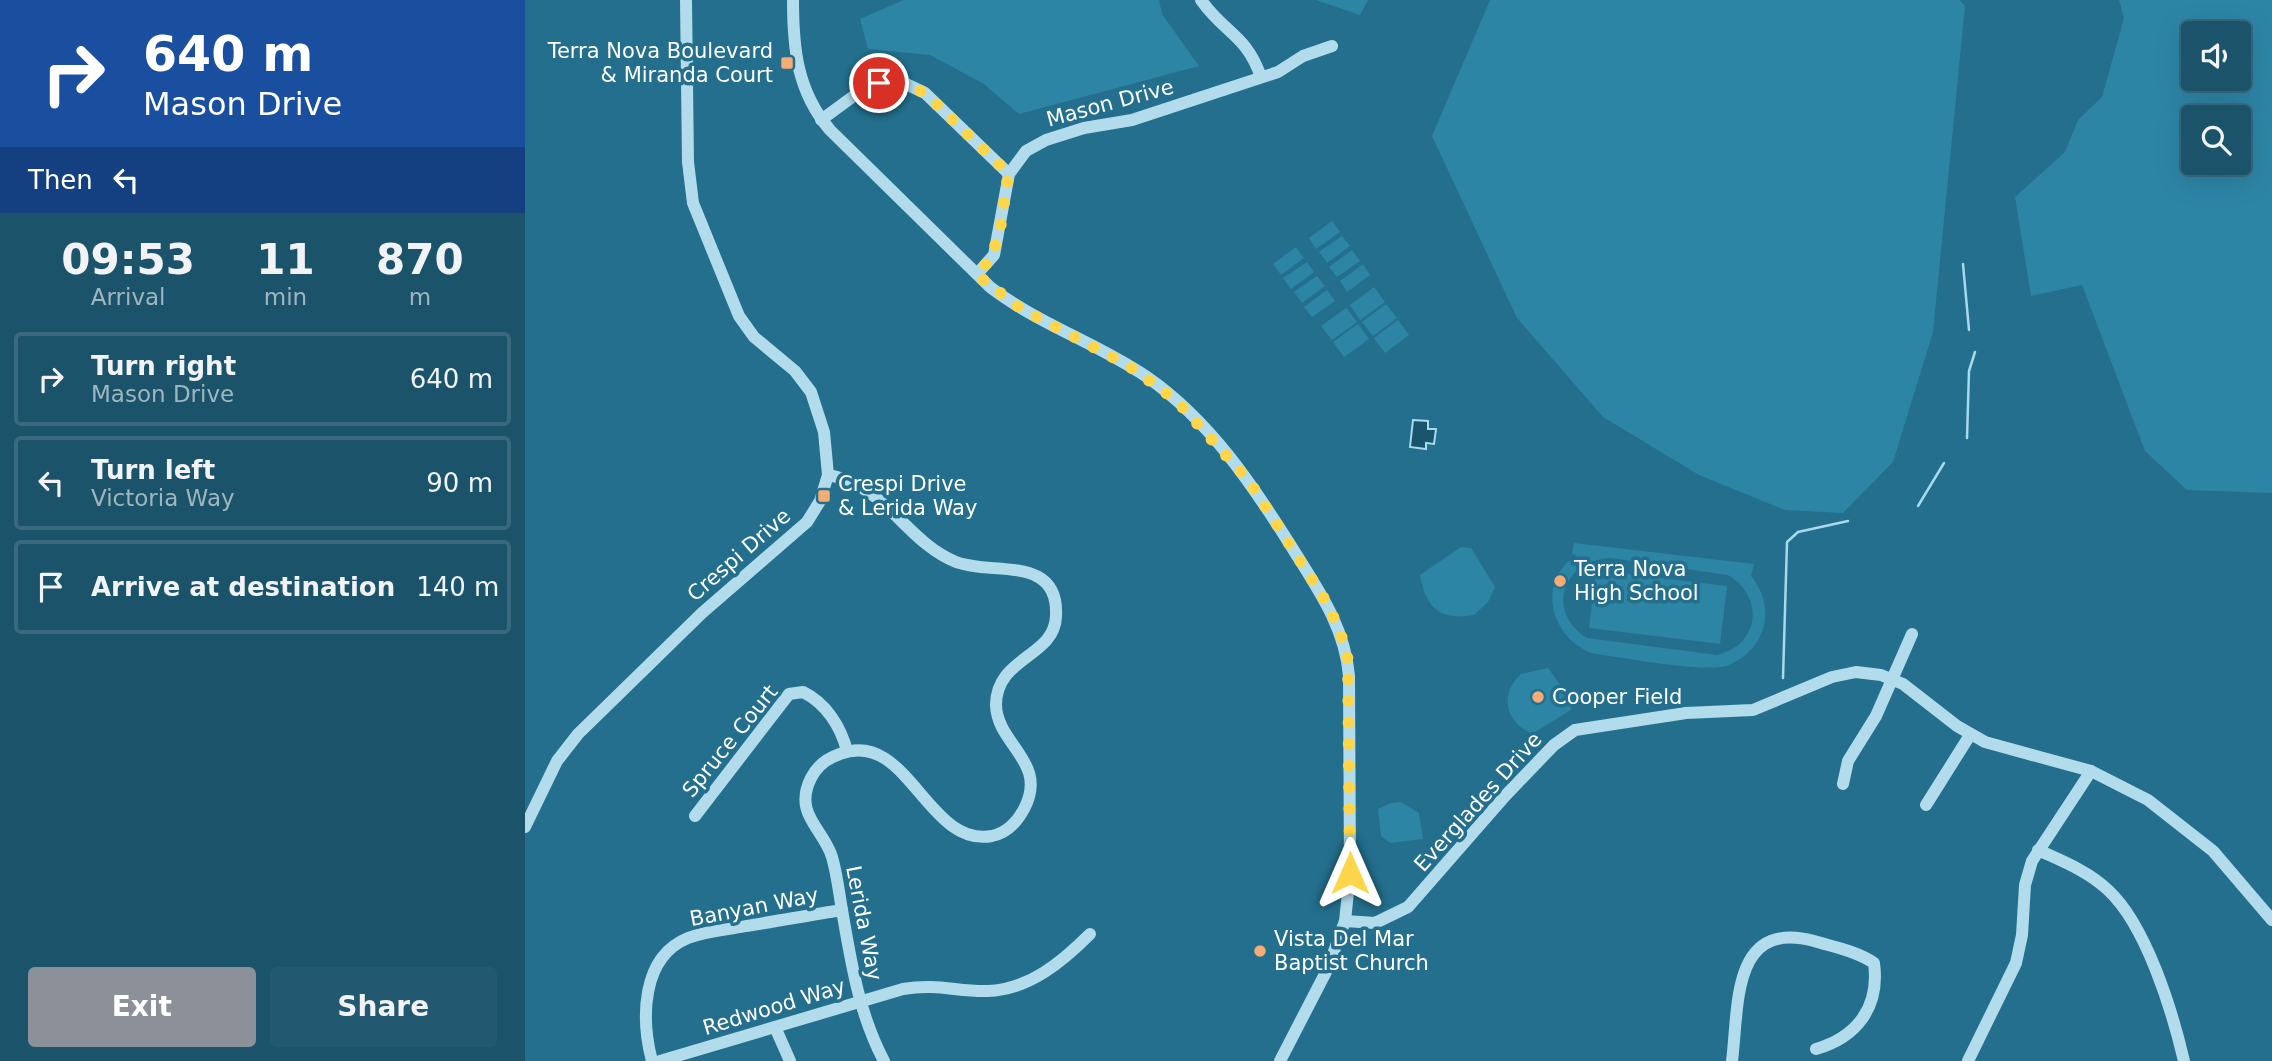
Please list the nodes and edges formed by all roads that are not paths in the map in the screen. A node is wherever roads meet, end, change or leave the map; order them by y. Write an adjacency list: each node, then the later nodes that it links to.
1 (686, 0): 9 (street, Crespi Drive)
2 (793, 0): 6 (street)
3 (1202, 0): 5 (street)
4 (1332, 46): 5 (street, Mason Drive)
5 (1261, 77): 7 (street, Mason Drive)
6 (821, 120): 7 (street); 8 (street)
7 (1009, 174): 8 (street)
8 (977, 275): 22 (street)
9 (828, 475): 13 (street); 18 (street, Crespi Drive)
10 (1912, 635): 11 (street)
11 (1893, 680): 12 (street, Everglades Drive); 15 (street); 22 (street, Everglades Drive)
12 (1970, 735): 14 (street, Everglades Drive); 16 (street)
13 (847, 751): 17 (street, Spruce Court); 20 (street, Lerida Way)
14 (2091, 771): 19 (street); 21 (street, Everglades Drive)
15 (1843, 784)
16 (1926, 805)
17 (695, 816)
18 (525, 827)
19 (2038, 850): 33 (street); 34 (street)
20 (842, 910): 24 (street, Lerida Way); 27 (street, Banyan Way)
21 (2272, 920)
22 (1345, 921): 31 (street)
23 (1090, 934): 24 (street, Redwood Way)
24 (860, 1001): 25 (street, Redwood Way); 30 (street, Lerida Way)
25 (775, 1027): 28 (street, Redwood Way); 29 (street)
26 (1817, 1049): 32 (street)
27 (652, 1061)
28 (660, 1061)
29 (790, 1061)
30 (884, 1061)
31 (1280, 1061)
32 (1732, 1061)
33 (1968, 1061)
34 (2184, 1061)

